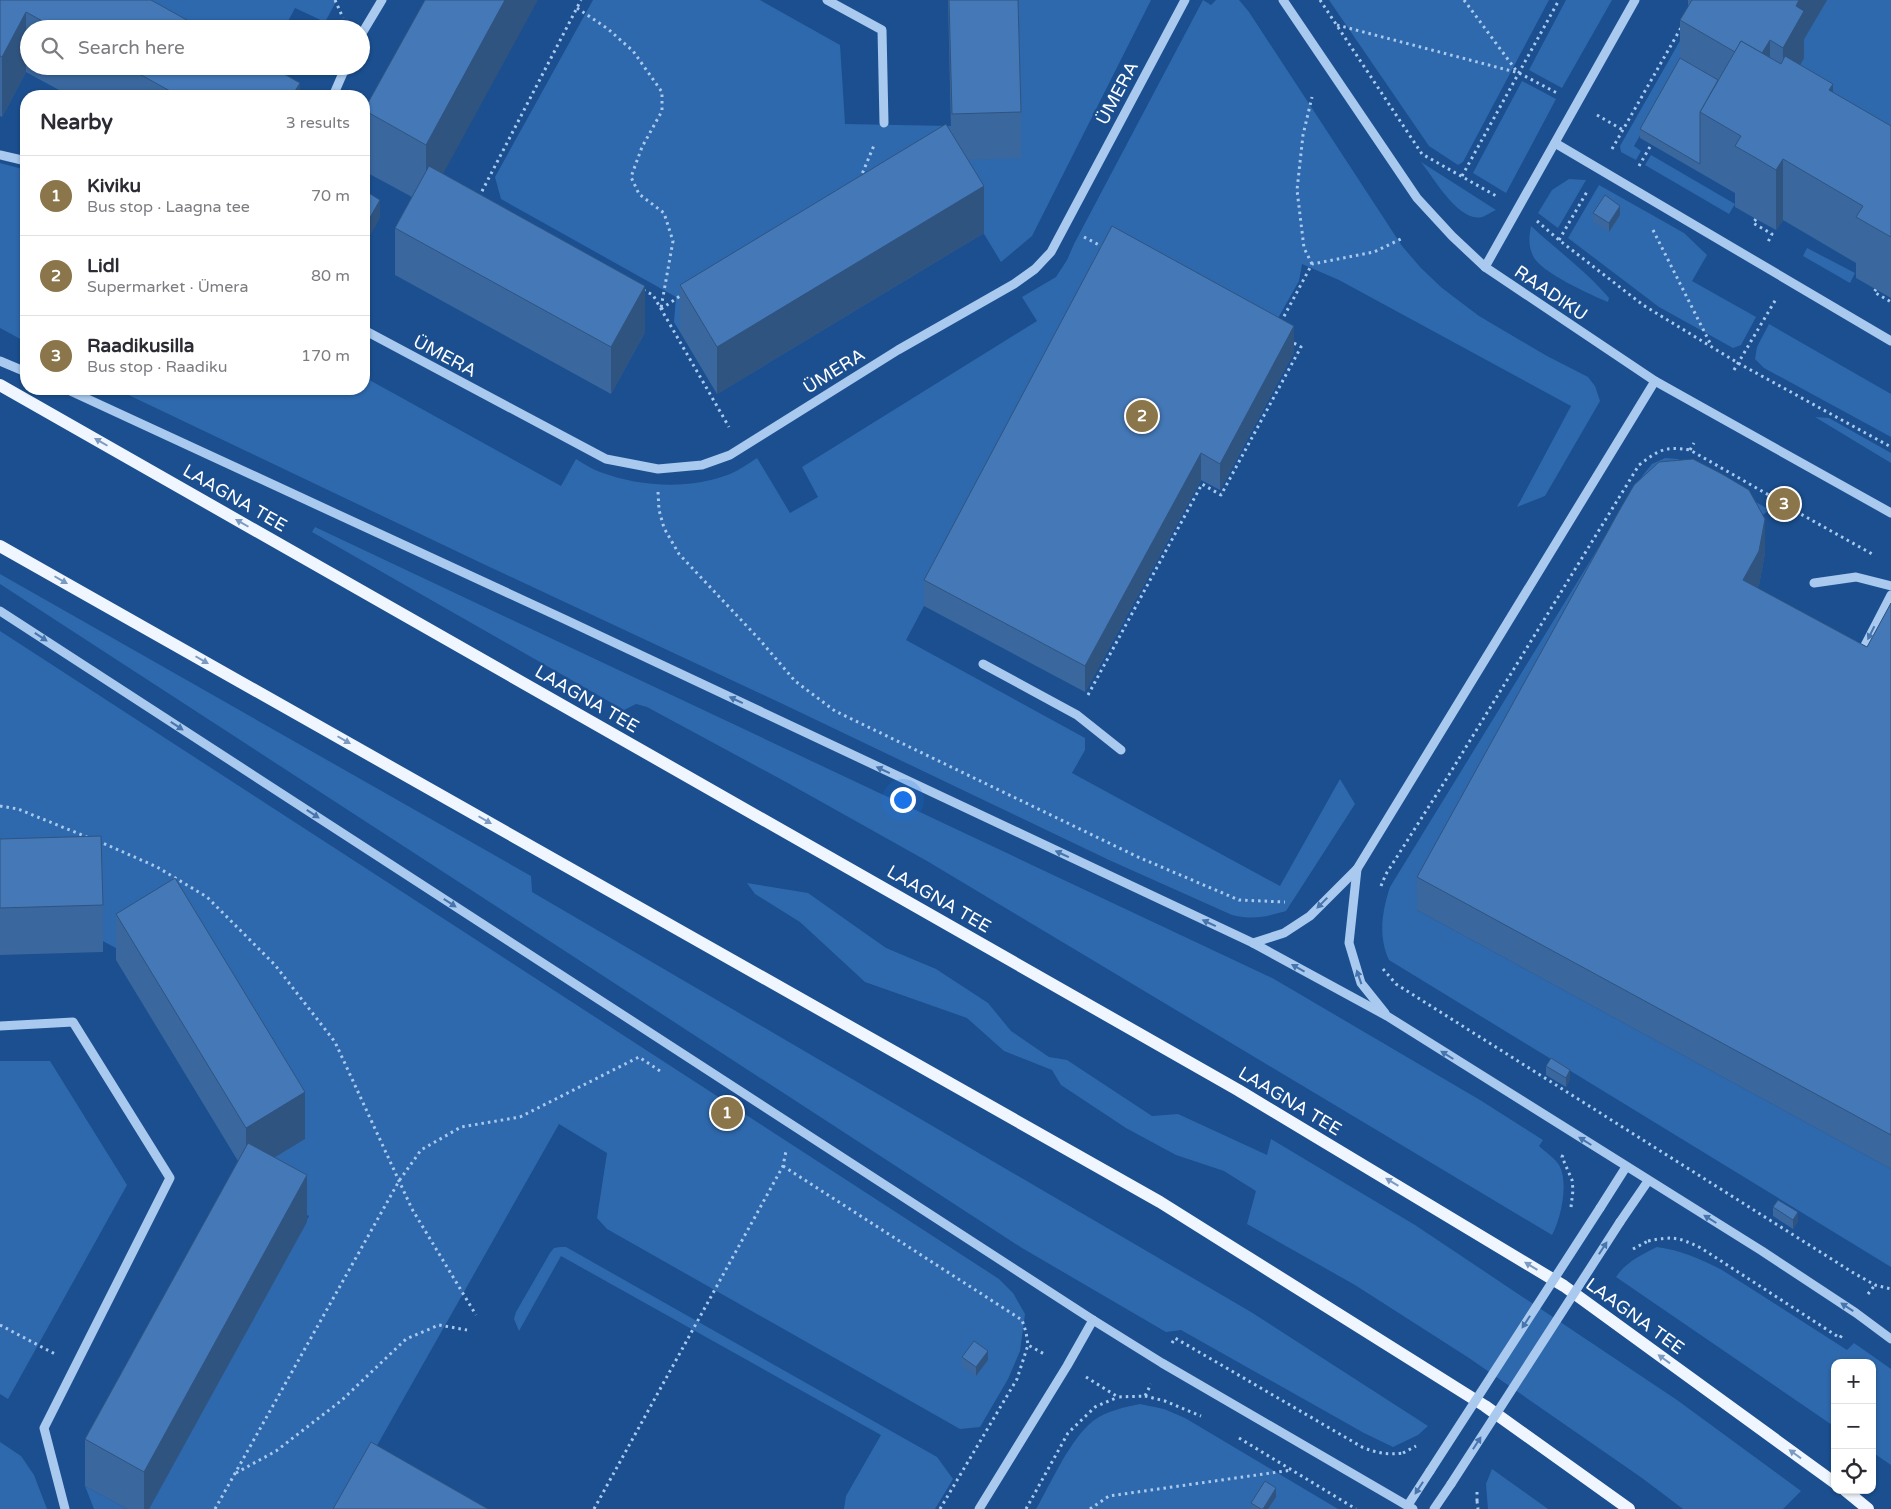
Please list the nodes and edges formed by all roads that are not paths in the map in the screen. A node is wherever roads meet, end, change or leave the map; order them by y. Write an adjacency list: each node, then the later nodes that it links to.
1 (382, 0): 6 (street)
2 (828, 0): 9 (street)
3 (1185, 0): 14 (street, ÜMERA)
4 (1283, 0): 13 (street, RAADIKU)
5 (1635, 0): 10 (street)
6 (370, 20)
7 (342, 75): 8 (street)
8 (336, 90)
9 (884, 123)
10 (1555, 143): 13 (street); 15 (street)
11 (0, 155): 12 (street)
12 (20, 160)
13 (1485, 267): 18 (street, RAADIKU)
14 (370, 333)
15 (1891, 341)
16 (0, 361): 17 (street)
17 (20, 369)
18 (1655, 381): 21 (street, RAADIKU); 30 (street)
19 (0, 385): 38 (main road, LAAGNA TEE, one-way to 19)
20 (79, 395): 31 (street, one-way to 20)
21 (1891, 513)
22 (0, 546): 44 (main road, one-way to 44)
23 (1814, 583): 24 (street)
24 (1891, 586)
25 (1891, 595): 28 (street, one-way to 28)
26 (0, 611): 36 (street, one-way to 36)
27 (983, 664): 29 (street)
28 (1854, 666)
29 (1121, 750)
30 (1357, 869): 31 (street, one-way to 31); 32 (street, one-way to 30)
31 (1253, 943): 32 (street, one-way to 31)
32 (1387, 1016): 34 (street, one-way to 32)
33 (0, 1026): 41 (street)
34 (1626, 1167): 35 (street); 40 (street, one-way to 40, bridge)
35 (1648, 1181): 37 (street, one-way to 35); 43 (street, one-way to 35, bridge)
36 (1093, 1320): 40 (street); 42 (street)
37 (1890, 1336)
38 (1831, 1480)
39 (1850, 1494): 45 (main road)
40 (1410, 1507)
41 (65, 1509)
42 (979, 1509)
43 (1434, 1509)
44 (1629, 1509)
45 (1868, 1509)

